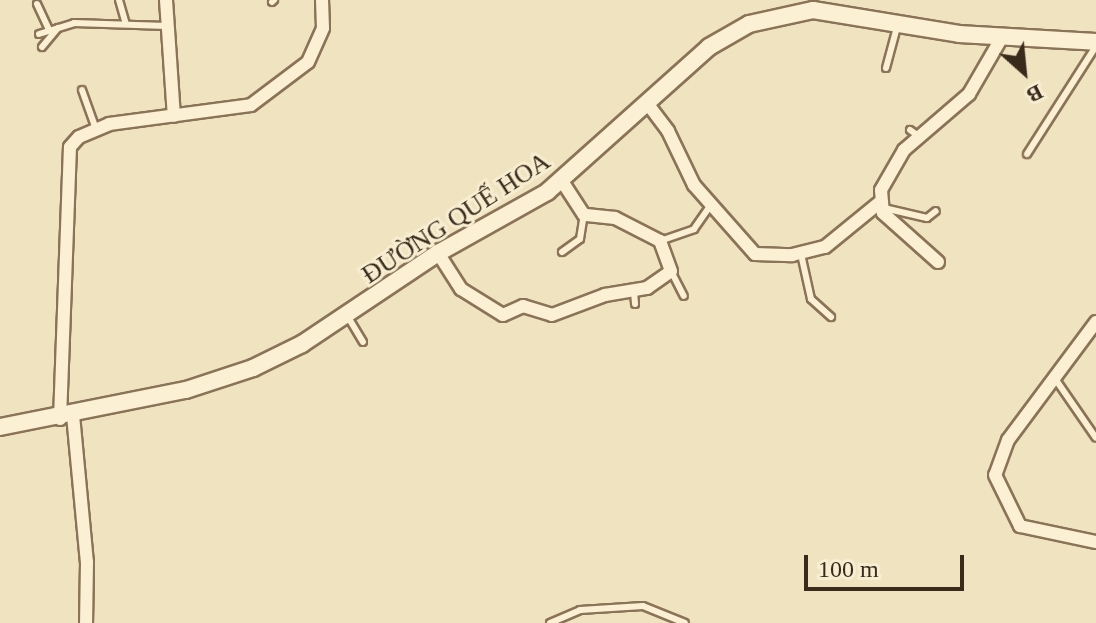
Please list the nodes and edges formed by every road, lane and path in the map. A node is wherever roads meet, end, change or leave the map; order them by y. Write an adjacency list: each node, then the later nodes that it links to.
1 (119, 0): 6 (lane)
2 (166, 0): 9 (street)
3 (322, 0): 18 (street)
4 (37, 4): 10 (lane)
5 (824, 6): 7 (street, ĐƯỜNG QUẾ HOA); 17 (street, ĐƯỜNG QUẾ HOA)
6 (126, 24): 8 (lane); 9 (lane)
7 (898, 24): 12 (street, ĐƯỜNG QUẾ HOA); 15 (lane)
8 (60, 25): 10 (lane); 14 (lane)
9 (167, 26): 18 (street)
10 (49, 30): 11 (lane)
11 (39, 34)
12 (1002, 37): 13 (street, ĐƯỜNG QUẾ HOA); 23 (street)
13 (1096, 44): 20 (lane)
14 (42, 47)
15 (886, 68)
16 (82, 90): 19 (lane)
17 (647, 103): 21 (street, ĐƯỜNG QUẾ HOA); 22 (street)
18 (174, 116): 19 (street)
19 (96, 129): 38 (street)
20 (1027, 154)
21 (562, 181): 25 (street); 28 (street, ĐƯỜNG QUẾ HOA)
22 (712, 203): 26 (lane); 29 (street)
23 (879, 205): 24 (lane); 29 (street); 30 (street)
24 (936, 211)
25 (584, 215): 26 (street); 27 (lane)
26 (660, 241): 31 (street)
27 (562, 252)
28 (438, 253): 31 (street); 33 (street, ĐƯỜNG QUẾ HOA)
29 (801, 254): 34 (lane)
30 (938, 262)
31 (671, 271): 32 (lane)
32 (684, 296)
33 (348, 317): 36 (lane); 38 (street, ĐƯỜNG QUẾ HOA)
34 (831, 317)
35 (1094, 328): 37 (street)
36 (363, 342)
37 (1056, 380): 40 (lane); 41 (street)
38 (67, 417): 39 (street, ĐƯỜNG QUẾ HOA); 42 (street)
39 (0, 427)
40 (1096, 438)
41 (1096, 542)
42 (86, 623)
43 (550, 623): 44 (lane)
44 (685, 623)

